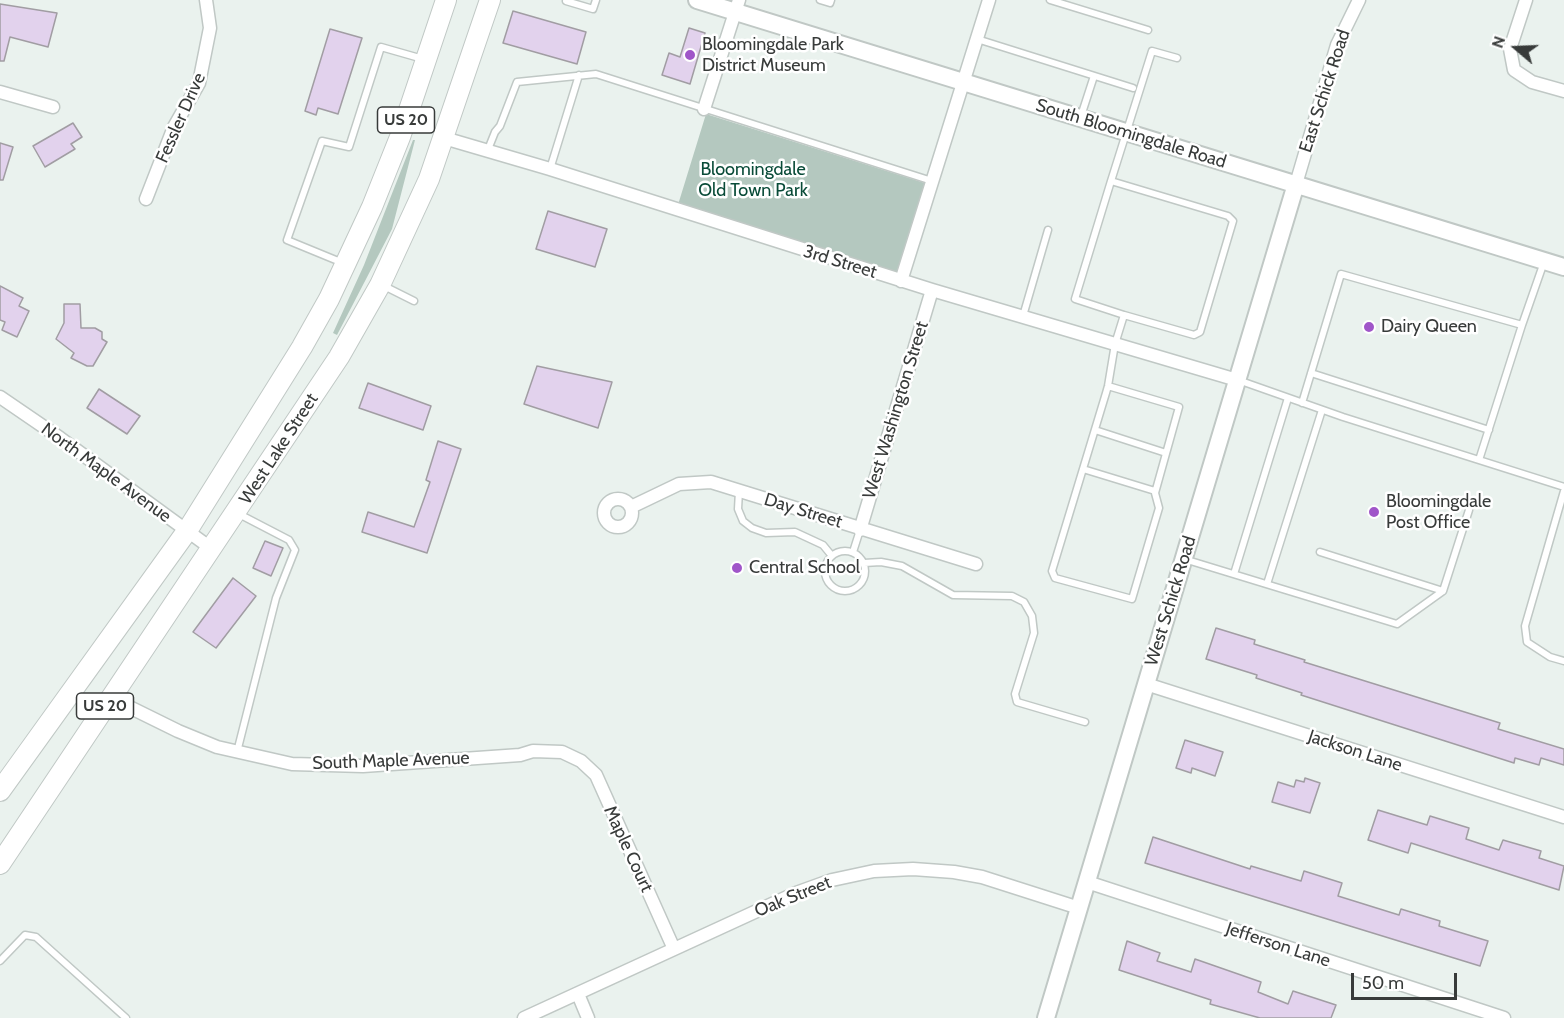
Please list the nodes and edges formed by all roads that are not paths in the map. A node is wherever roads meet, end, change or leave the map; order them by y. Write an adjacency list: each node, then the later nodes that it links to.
1 (206, 0): 34 (street, Fessler Drive)
2 (446, 0): 17 (main road, West Lake Street / US 20)
3 (490, 0): 28 (main road, West Lake Street / US 20)
4 (596, 0): 12 (lane)
5 (697, 0): 13 (main road, South Bloomingdale Road)
6 (820, 0): 7 (lane)
7 (831, 0)
8 (989, 0): 15 (street)
9 (1050, 0): 14 (lane)
10 (1359, 0): 33 (street, East Schick Road)
11 (1526, 0): 22 (street)
12 (566, 1)
13 (737, 6): 20 (main road, South Bloomingdale Road); 25 (street)
14 (1148, 30)
15 (977, 39): 19 (lane); 20 (street)
16 (1177, 58): 27 (lane)
17 (426, 60): 37 (main road, West Lake Street / US 20); 37 (lane)
18 (579, 75): 25 (lane); 29 (lane); 30 (lane)
19 (1094, 76): 21 (lane); 26 (lane)
20 (962, 82): 26 (main road, South Bloomingdale Road); 31 (street)
21 (1133, 88)
22 (1564, 91)
23 (0, 92): 24 (street)
24 (53, 107)
25 (704, 110): 31 (lane)
26 (1081, 118): 27 (main road, South Bloomingdale Road)
27 (1126, 132): 32 (lane); 33 (main road, South Bloomingdale Road)
28 (444, 138): 29 (street, 3rd Street); 40 (main road, West Lake Street / US 20)
29 (487, 152): 30 (street, 3rd Street)
30 (550, 169): 39 (street, 3rd Street)
31 (932, 181): 39 (street)
32 (1112, 181): 43 (lane); 43 (lane)
33 (1296, 184): 36 (main road, South Bloomingdale Road); 48 (main road, West Schick Road)
34 (146, 199)
35 (1048, 230): 44 (lane)
36 (1544, 261): 38 (main road, South Bloomingdale Road); 45 (lane)
37 (346, 264): 68 (main road, West Lake Street / US 20)
38 (1564, 267)
39 (901, 281): 41 (street, 3rd Street)
40 (380, 285): 42 (lane); 64 (main road, West Lake Street / US 20)
41 (932, 290): 44 (street, 3rd Street); 67 (street, West Washington Street)
42 (414, 301)
43 (1124, 315): 46 (lane)
44 (1022, 317): 46 (street, 3rd Street)
45 (1522, 325): 47 (lane); 55 (lane)
46 (1115, 344): 48 (street, 3rd Street); 49 (lane)
47 (1311, 373): 52 (lane); 55 (lane)
48 (1237, 380): 51 (lane); 73 (main road, West Schick Road)
49 (1108, 386): 54 (lane); 56 (lane)
50 (0, 397): 68 (street, North Maple Avenue)
51 (1288, 398): 52 (lane); 76 (lane)
52 (1302, 403): 53 (lane)
53 (1322, 410): 57 (lane); 77 (lane)
54 (1095, 430): 56 (lane); 58 (lane)
55 (1489, 430): 57 (lane)
56 (1166, 453): 61 (lane)
57 (1479, 460): 59 (lane)
58 (1083, 469): 61 (lane); 61 (lane)
59 (1564, 489): 65 (lane)
60 (739, 491): 62 (street, Day Street); 67 (street, Day Street); 72 (lane)
61 (1155, 491)
62 (631, 507)
63 (1469, 510): 78 (lane)
64 (237, 513): 69 (main road, West Lake Street / US 20); 83 (lane)
65 (1555, 522): 66 (lane); 79 (lane)
66 (1564, 525)
67 (860, 530): 70 (lane); 75 (street, Day Street)
68 (187, 531): 69 (street, North Maple Avenue); 85 (main road, West Lake Street / US 20)
69 (212, 549): 81 (main road, West Lake Street / US 20)
70 (853, 552): 72 (lane); 74 (lane)
71 (1320, 552): 78 (lane)
72 (832, 556): 74 (lane)
73 (1184, 559): 76 (lane); 80 (main road, West Schick Road)
74 (864, 563): 82 (lane)
75 (976, 564)
76 (1234, 574): 77 (lane)
77 (1267, 584): 78 (lane)
78 (1443, 591)
79 (1564, 661)
80 (1146, 684): 86 (street, Jackson Lane); 88 (main road, West Schick Road)
81 (111, 698): 83 (street, South Maple Avenue); 87 (main road, West Lake Street / US 20)
82 (1085, 722)
83 (237, 753): 84 (street, South Maple Avenue)
84 (573, 757): 90 (street, Maple Court)
85 (0, 791)
86 (1564, 818)
87 (0, 864)
88 (1087, 882): 89 (main road, West Schick Road); 97 (street, Jefferson Lane)
89 (1079, 908): 90 (street, Oak Street); 96 (main road, West Schick Road)
90 (674, 949): 92 (street, Oak Street)
91 (0, 961): 93 (lane)
92 (578, 994): 94 (street, Oak Street); 95 (street)
93 (126, 1018)
94 (524, 1018)
95 (588, 1018)
96 (1046, 1018)
97 (1504, 1018)

